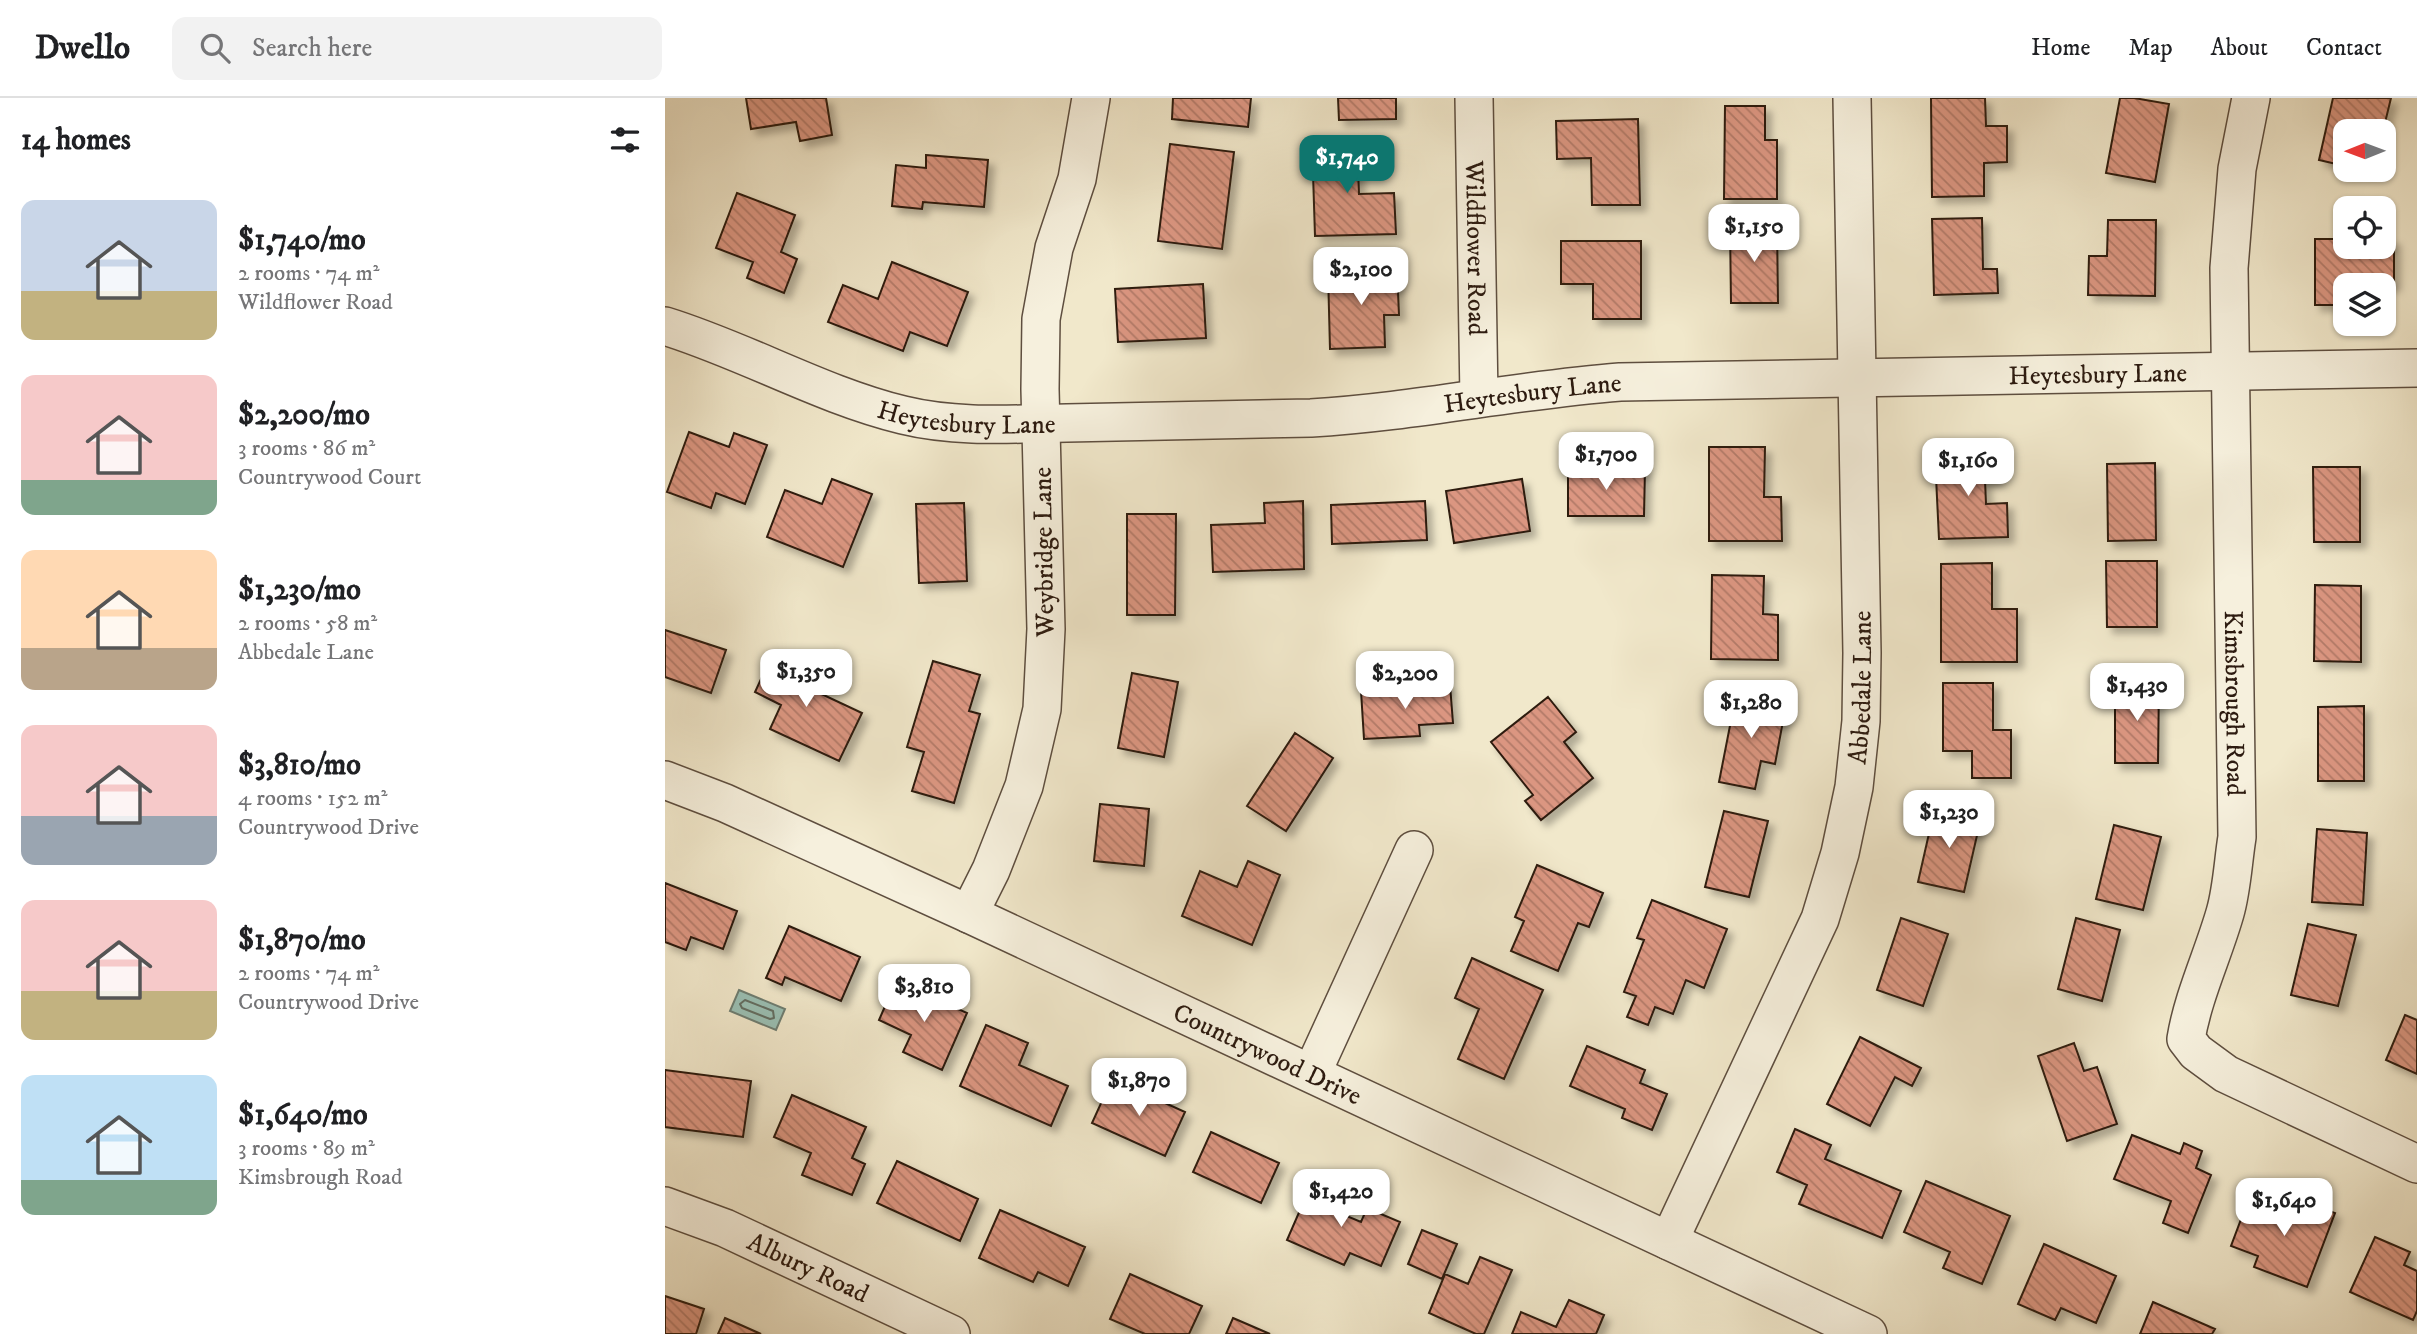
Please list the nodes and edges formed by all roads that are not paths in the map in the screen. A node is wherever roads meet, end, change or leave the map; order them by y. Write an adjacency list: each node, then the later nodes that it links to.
1 (1091, 98): 10 (street, Weybridge Lane)
2 (1474, 98): 9 (street, Wildflower Road)
3 (1852, 98): 8 (street, Abbedale Lane)
4 (2251, 98): 7 (street, Kimsbrough Road)
5 (665, 326): 10 (street, Heytesbury Lane)
6 (2417, 368): 7 (street, Heytesbury Lane)
7 (2231, 370): 8 (street, Heytesbury Lane); 15 (street, Kimsbrough Road)
8 (1857, 378): 9 (street, Heytesbury Lane); 17 (street, Abbedale Lane)
9 (1479, 398): 10 (street, Heytesbury Lane)
10 (1041, 423): 13 (street, Weybridge Lane)
11 (665, 780): 13 (street, Countrywood Drive)
12 (1414, 850): 14 (street)
13 (969, 914): 14 (street, Countrywood Drive)
14 (1312, 1073): 17 (street, Countrywood Drive)
15 (2417, 1164)
16 (665, 1206): 18 (street, Albury Road)
17 (1669, 1241): 19 (street, Countrywood Drive)
18 (951, 1334)
19 (1868, 1334)

